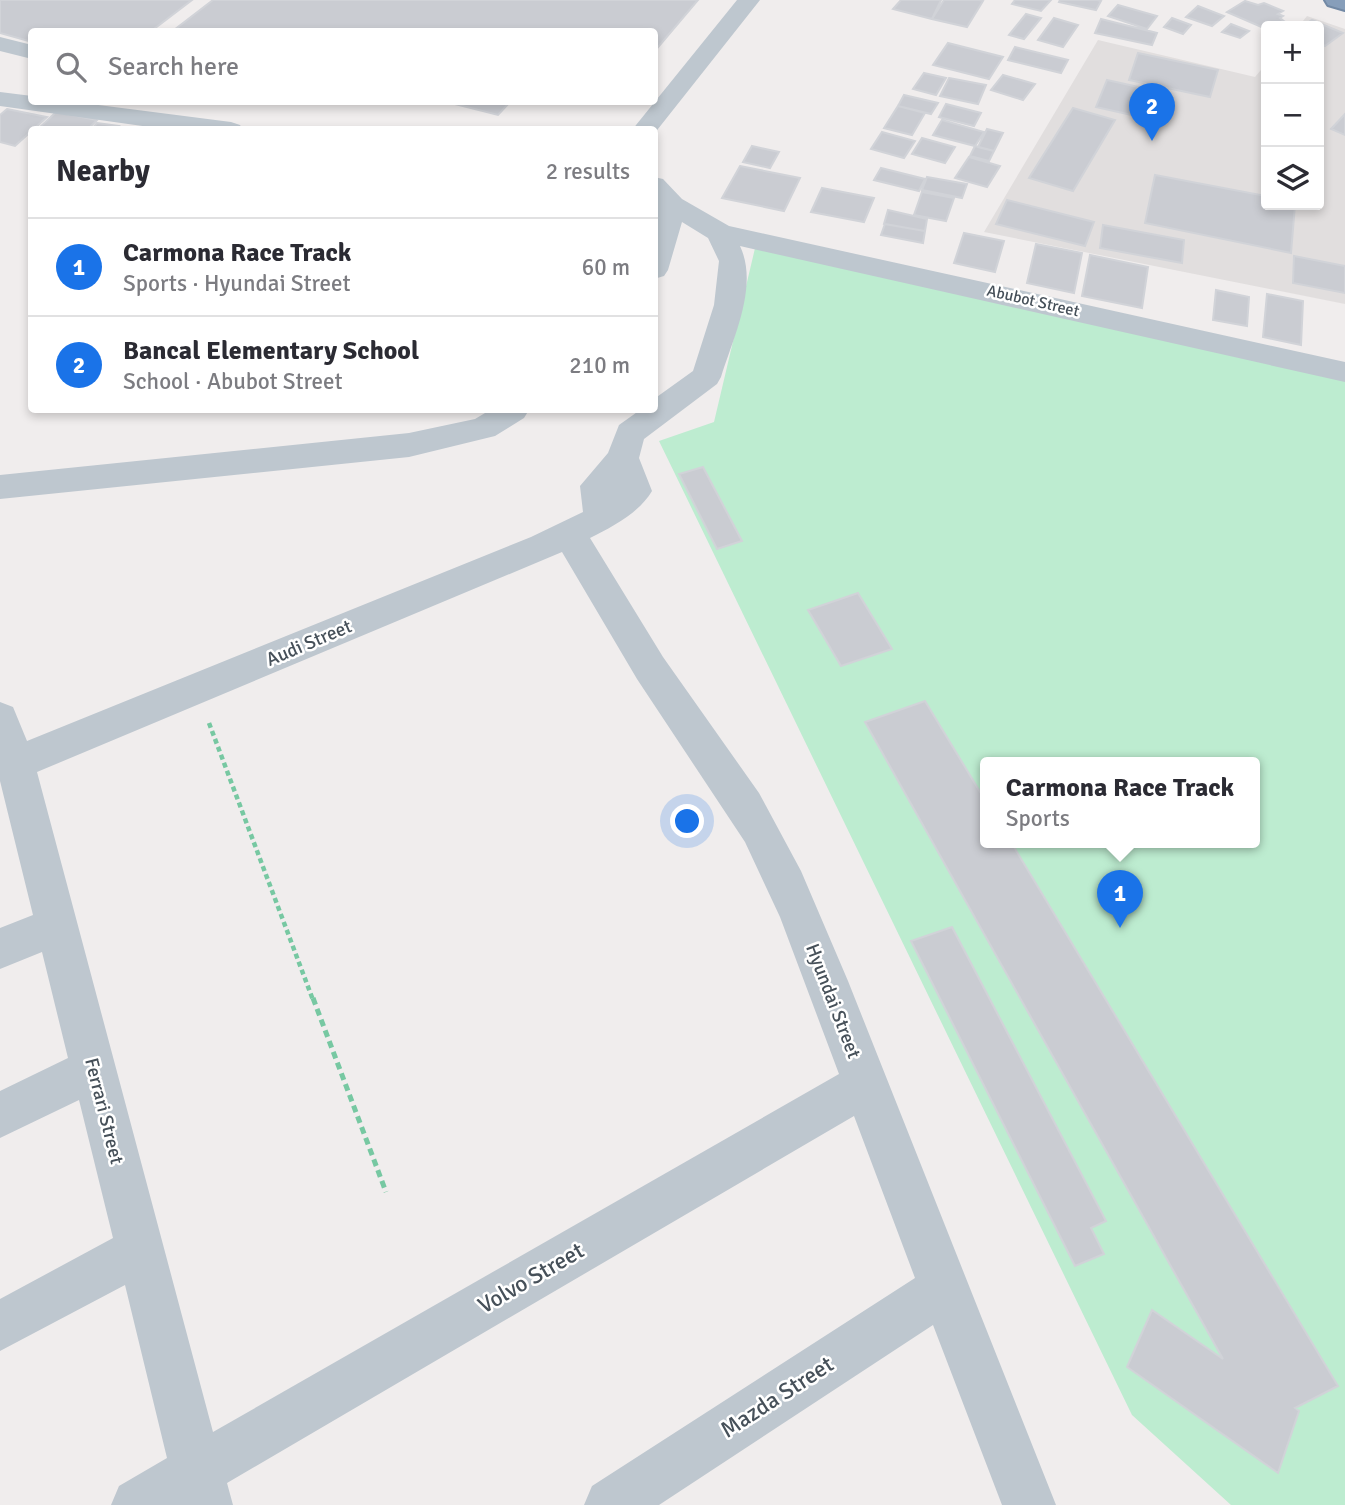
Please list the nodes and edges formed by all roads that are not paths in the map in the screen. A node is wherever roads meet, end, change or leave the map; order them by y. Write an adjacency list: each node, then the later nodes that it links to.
1 (749, 0): 10 (street)
2 (1336, 0): 3 (highway)
3 (1345, 3)
4 (0, 44): 5 (street)
5 (28, 51)
6 (0, 99): 7 (street)
7 (28, 103)
8 (45, 105): 9 (street)
9 (201, 126)
10 (646, 126)
11 (663, 195): 12 (street, Abubot Street); 13 (street)
12 (720, 233): 14 (street, Abubot Street); 15 (street, Audi Street)
13 (658, 260)
14 (1345, 372)
15 (658, 412)
16 (508, 413): 18 (street)
17 (657, 413): 19 (street, Audi Street)
18 (0, 487)
19 (585, 526): 21 (street, Audi Street); 25 (street, Hyundai Street)
20 (0, 718): 21 (street, Ferrari Street)
21 (12, 780): 22 (street, Ferrari Street)
22 (57, 925): 23 (street); 24 (street, Ferrari Street)
23 (0, 949)
24 (94, 1069): 26 (street); 27 (street, Ferrari Street)
25 (865, 1084): 28 (street, Hyundai Street); 30 (street, Volvo Street)
26 (0, 1115)
27 (140, 1250): 29 (street); 30 (street, Ferrari Street)
28 (943, 1289): 32 (street, Mazda Street); 33 (street, Hyundai Street)
29 (0, 1326)
30 (201, 1488): 31 (street, Volvo Street)
31 (138, 1505)
32 (611, 1505)
33 (1029, 1505)

